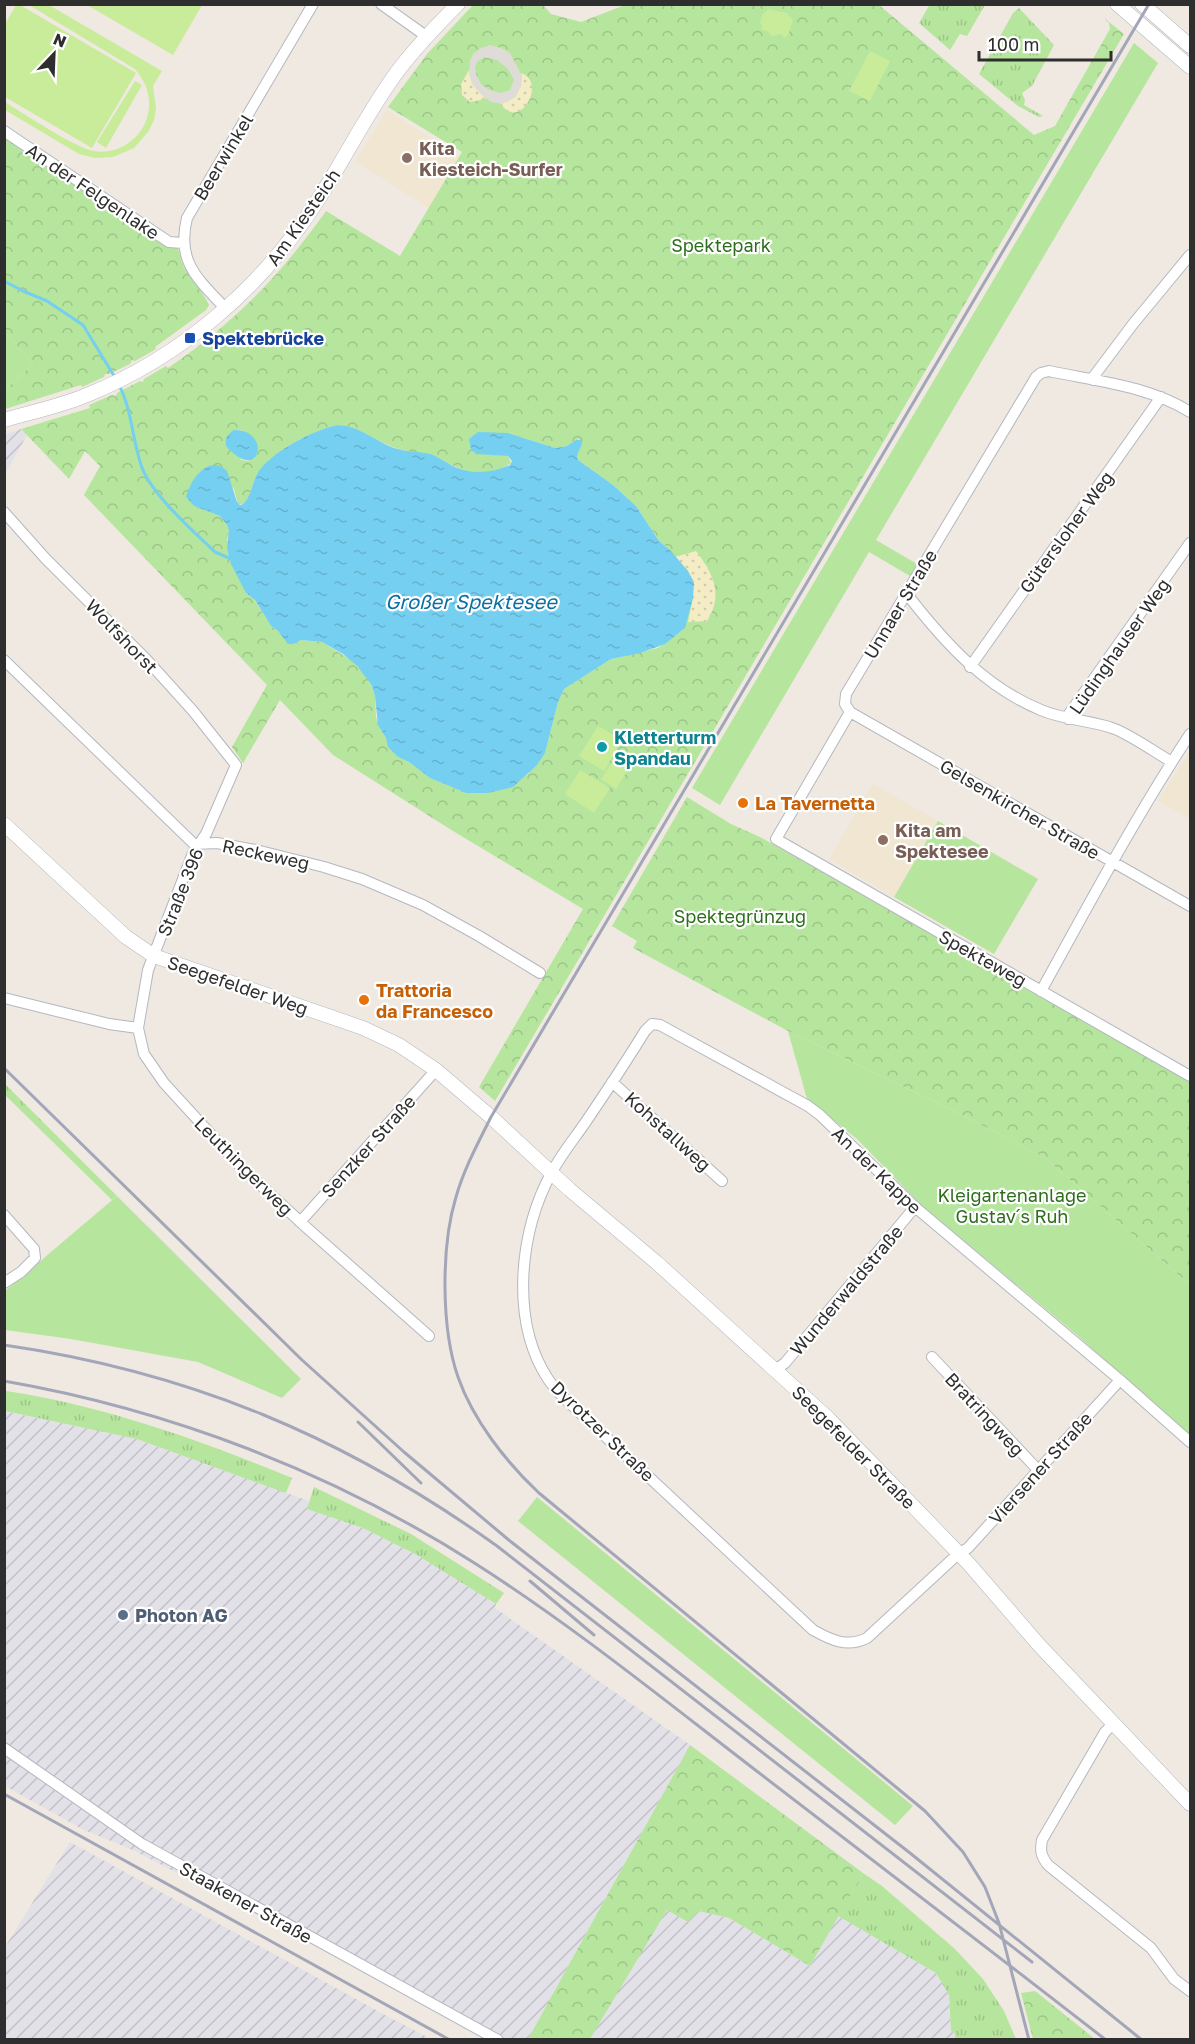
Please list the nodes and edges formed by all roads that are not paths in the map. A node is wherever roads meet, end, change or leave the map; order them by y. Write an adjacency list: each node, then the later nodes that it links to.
1 (313, 4): 10 (street, Beerwinkel)
2 (381, 4): 6 (street)
3 (458, 4): 6 (street, Am Kiesteich)
4 (1117, 4): 8 (street)
5 (1142, 4): 7 (street)
6 (426, 36): 12 (street, Am Kiesteich)
7 (1191, 46)
8 (1191, 67)
9 (4, 131): 10 (street, An der Felgenlake)
10 (183, 243): 12 (street)
11 (1191, 255): 13 (street)
12 (226, 309): 16 (street, Am Kiesteich)
13 (1093, 380): 14 (street); 19 (street, Unnaer Straße)
14 (1161, 398): 15 (street); 21 (street, Gütersloher Weg)
15 (1191, 412)
16 (4, 420)
17 (4, 512): 26 (street, Wolfshorst)
18 (1191, 543): 23 (street, Lüdinghauser Weg)
19 (905, 595): 21 (street); 22 (street, Unnaer Straße)
20 (4, 660): 29 (street, Reckeweg)
21 (970, 667): 23 (street)
22 (850, 712): 28 (street, Unnaer Straße); 30 (street, Gelsenkircher Straße)
23 (1068, 719): 25 (street)
24 (1191, 734): 25 (street)
25 (1172, 762): 30 (street)
26 (236, 765): 29 (street, Straße 396)
27 (4, 824): 32 (street, Seegefelder Weg)
28 (776, 839): 34 (street, Spekteweg)
29 (198, 845): 32 (street, Straße 396); 33 (street, Reckeweg)
30 (1113, 862): 31 (street, Gelsenkircher Straße); 34 (street)
31 (1191, 906)
32 (154, 956): 37 (street, Leuthingerweg); 38 (street, Seegefelder Weg)
33 (540, 973)
34 (1041, 991): 39 (street, Spekteweg)
35 (4, 998): 37 (street)
36 (652, 1024): 40 (street, Dyrotzer Straße); 44 (street, An der Kappe)
37 (138, 1028): 46 (street, Leuthingerweg)
38 (436, 1070): 41 (street, Seegefelder Weg); 46 (street, Senzker Straße)
39 (1191, 1076)
40 (612, 1082): 42 (street, Dyrotzer Straße); 43 (street, Kohstallweg)
41 (491, 1117): 42 (street, Seegefelder Straße)
42 (551, 1173): 50 (street, Seegefelder Straße); 54 (street, Dyrotzer Straße)
43 (722, 1181)
44 (915, 1207): 50 (street, Wunderwaldstraße); 51 (street, An der Kappe)
45 (4, 1215): 47 (street)
46 (300, 1222): 48 (street, Leuthingerweg)
47 (4, 1283)
48 (429, 1336)
49 (932, 1357): 53 (street, Bratringweg)
50 (775, 1370): 54 (street, Seegefelder Straße)
51 (1120, 1380): 52 (street, An der Kappe); 53 (street, Viersener Straße)
52 (1191, 1442)
53 (1038, 1470): 54 (street, Viersener Straße)
54 (958, 1554): 55 (street, Seegefelder Straße)
55 (1113, 1724): 57 (street, Seegefelder Straße); 58 (street)
56 (4, 1748): 59 (street, Staakener Straße)
57 (1191, 1804)
58 (1191, 1991)
59 (498, 2040)

